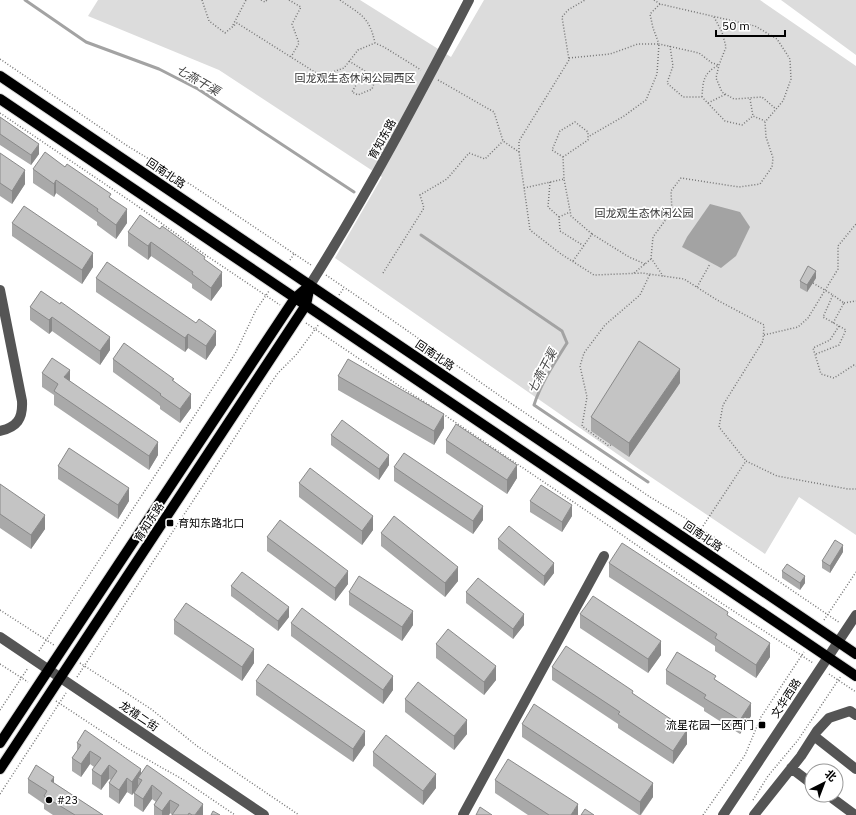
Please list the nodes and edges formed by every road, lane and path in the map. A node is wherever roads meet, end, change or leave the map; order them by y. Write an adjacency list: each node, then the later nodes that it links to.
1 (202, 0): 12 (path)
2 (246, 0): 12 (path)
3 (261, 0): 4 (path)
4 (267, 0)
5 (289, 0): 16 (path)
6 (340, 0): 13 (path)
7 (469, 0): 23 (street, 育知东路)
8 (585, 0): 17 (path)
9 (654, 0): 10 (path)
10 (660, 4): 11 (path); 14 (path)
11 (714, 17): 20 (path); 29 (path)
12 (232, 27): 16 (path)
13 (375, 42): 19 (path); 23 (path)
14 (659, 44): 15 (path); 17 (path); 33 (path)
15 (670, 46): 20 (path); 25 (path)
16 (291, 57): 19 (path)
17 (569, 58): 35 (path)
18 (0, 59): 45 (path)
19 (349, 61): 21 (path)
20 (719, 65): 24 (path); 25 (path)
21 (364, 71): 21 (path)
22 (0, 76): 55 (main road, 回南北路)
23 (430, 76): 34 (path); 55 (street, 育知东路)
24 (726, 94): 27 (path); 28 (path)
25 (702, 97): 28 (path)
26 (0, 99): 62 (main road)
27 (750, 99): 29 (path); 31 (path)
28 (708, 103): 31 (path)
29 (776, 109): 32 (path)
30 (0, 113): 60 (path)
31 (753, 116): 32 (path)
32 (765, 122): 46 (path)
33 (588, 137): 36 (path); 36 (path)
34 (503, 142): 35 (path); 51 (path)
35 (519, 152): 39 (path)
36 (563, 157): 37 (path)
37 (564, 179): 38 (path); 40 (path)
38 (550, 182): 39 (path); 41 (path)
39 (523, 188): 47 (path)
40 (571, 212): 41 (path); 43 (path)
41 (559, 217): 44 (path)
42 (856, 224): 59 (path)
43 (592, 234): 44 (path); 48 (path)
44 (584, 246): 47 (path)
45 (291, 252)
46 (651, 258): 48 (path); 53 (path)
47 (573, 261): 50 (path)
48 (645, 264): 50 (path)
49 (710, 264): 56 (path)
50 (634, 273): 52 (path)
51 (383, 274)
52 (650, 274): 53 (path); 75 (path)
53 (663, 276): 56 (path)
54 (813, 283): 59 (path)
55 (310, 285): 62 (main road, 育知东路); 65 (main road, 育知东路); 88 (main road, 回南北路)
56 (697, 287): 70 (path)
57 (347, 289): 83 (path)
58 (0, 290): 74 (street)
59 (825, 290): 61 (path); 70 (path)
60 (262, 293)
61 (833, 295): 64 (path); 67 (path)
62 (295, 298): 65 (main road); 95 (main road, 育知东路)
63 (856, 301): 64 (path)
64 (844, 303): 67 (path)
65 (306, 305): 91 (main road); 99 (main road, 育知东路)
66 (256, 310): 86 (path, 育知东路)
67 (833, 323): 68 (path)
68 (838, 326): 72 (path); 72 (path)
69 (318, 332): 89 (path)
70 (764, 335): 76 (path)
71 (306, 344): 92 (path)
72 (815, 354): 73 (path)
73 (856, 366)
74 (0, 432)
75 (611, 445)
76 (746, 462): 77 (path); 78 (path)
77 (856, 489)
78 (703, 526)
79 (604, 556): 120 (street)
80 (856, 572): 81 (path)
81 (835, 603)
82 (0, 610): 85 (path)
83 (822, 611)
84 (856, 614): 88 (street, 文华西路)
85 (40, 636)
86 (49, 636)
87 (0, 637): 95 (street, 龙禧二街)
88 (838, 642): 90 (main road, 回南北路); 91 (street, 文华西路)
89 (794, 651)
90 (856, 654)
91 (828, 657): 98 (main road); 122 (street, 文华西路)
92 (87, 661)
93 (0, 664): 97 (path)
94 (795, 665): 121 (path)
95 (48, 670): 99 (street, 龙禧二街); 109 (main road, 育知东路)
96 (92, 670): 119 (path)
97 (15, 674)
98 (856, 676)
99 (60, 678): 111 (main road, 育知东路); 118 (street, 龙禧二街)
100 (18, 682): 106 (path)
101 (844, 684): 103 (path)
102 (832, 690): 115 (path)
103 (856, 692)
104 (56, 708): 114 (path)
105 (66, 708): 117 (path)
106 (0, 710)
107 (856, 715): 108 (street)
108 (814, 736): 110 (street); 112 (street)
109 (0, 743)
110 (791, 768): 113 (street); 123 (street)
111 (0, 769)
112 (856, 769)
113 (804, 778)
114 (0, 794)
115 (751, 802)
116 (839, 803): 124 (street)
117 (235, 815)
118 (264, 815)
119 (299, 815)
120 (463, 815)
121 (703, 815)
122 (723, 815)
123 (754, 815)
124 (855, 815)

